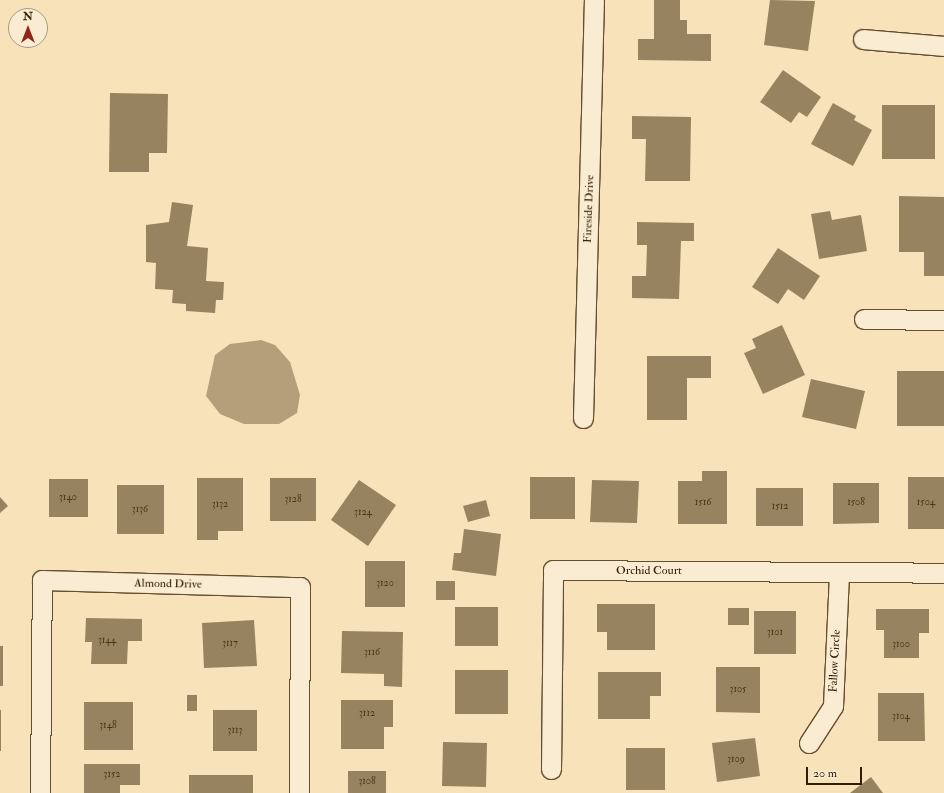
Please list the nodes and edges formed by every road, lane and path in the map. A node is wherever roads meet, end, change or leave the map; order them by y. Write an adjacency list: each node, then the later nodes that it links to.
1 (594, 0): 6 (street, Fireside Drive)
2 (863, 39): 3 (street)
3 (944, 46)
4 (864, 319): 5 (street)
5 (944, 320)
6 (583, 418)
7 (839, 572): 8 (street, Orchid Court); 9 (street, Fallow Circle); 10 (street, Orchid Court)
8 (944, 573)
9 (809, 742)
10 (551, 769)
11 (40, 793): 12 (street, Almond Drive)
12 (299, 793)

